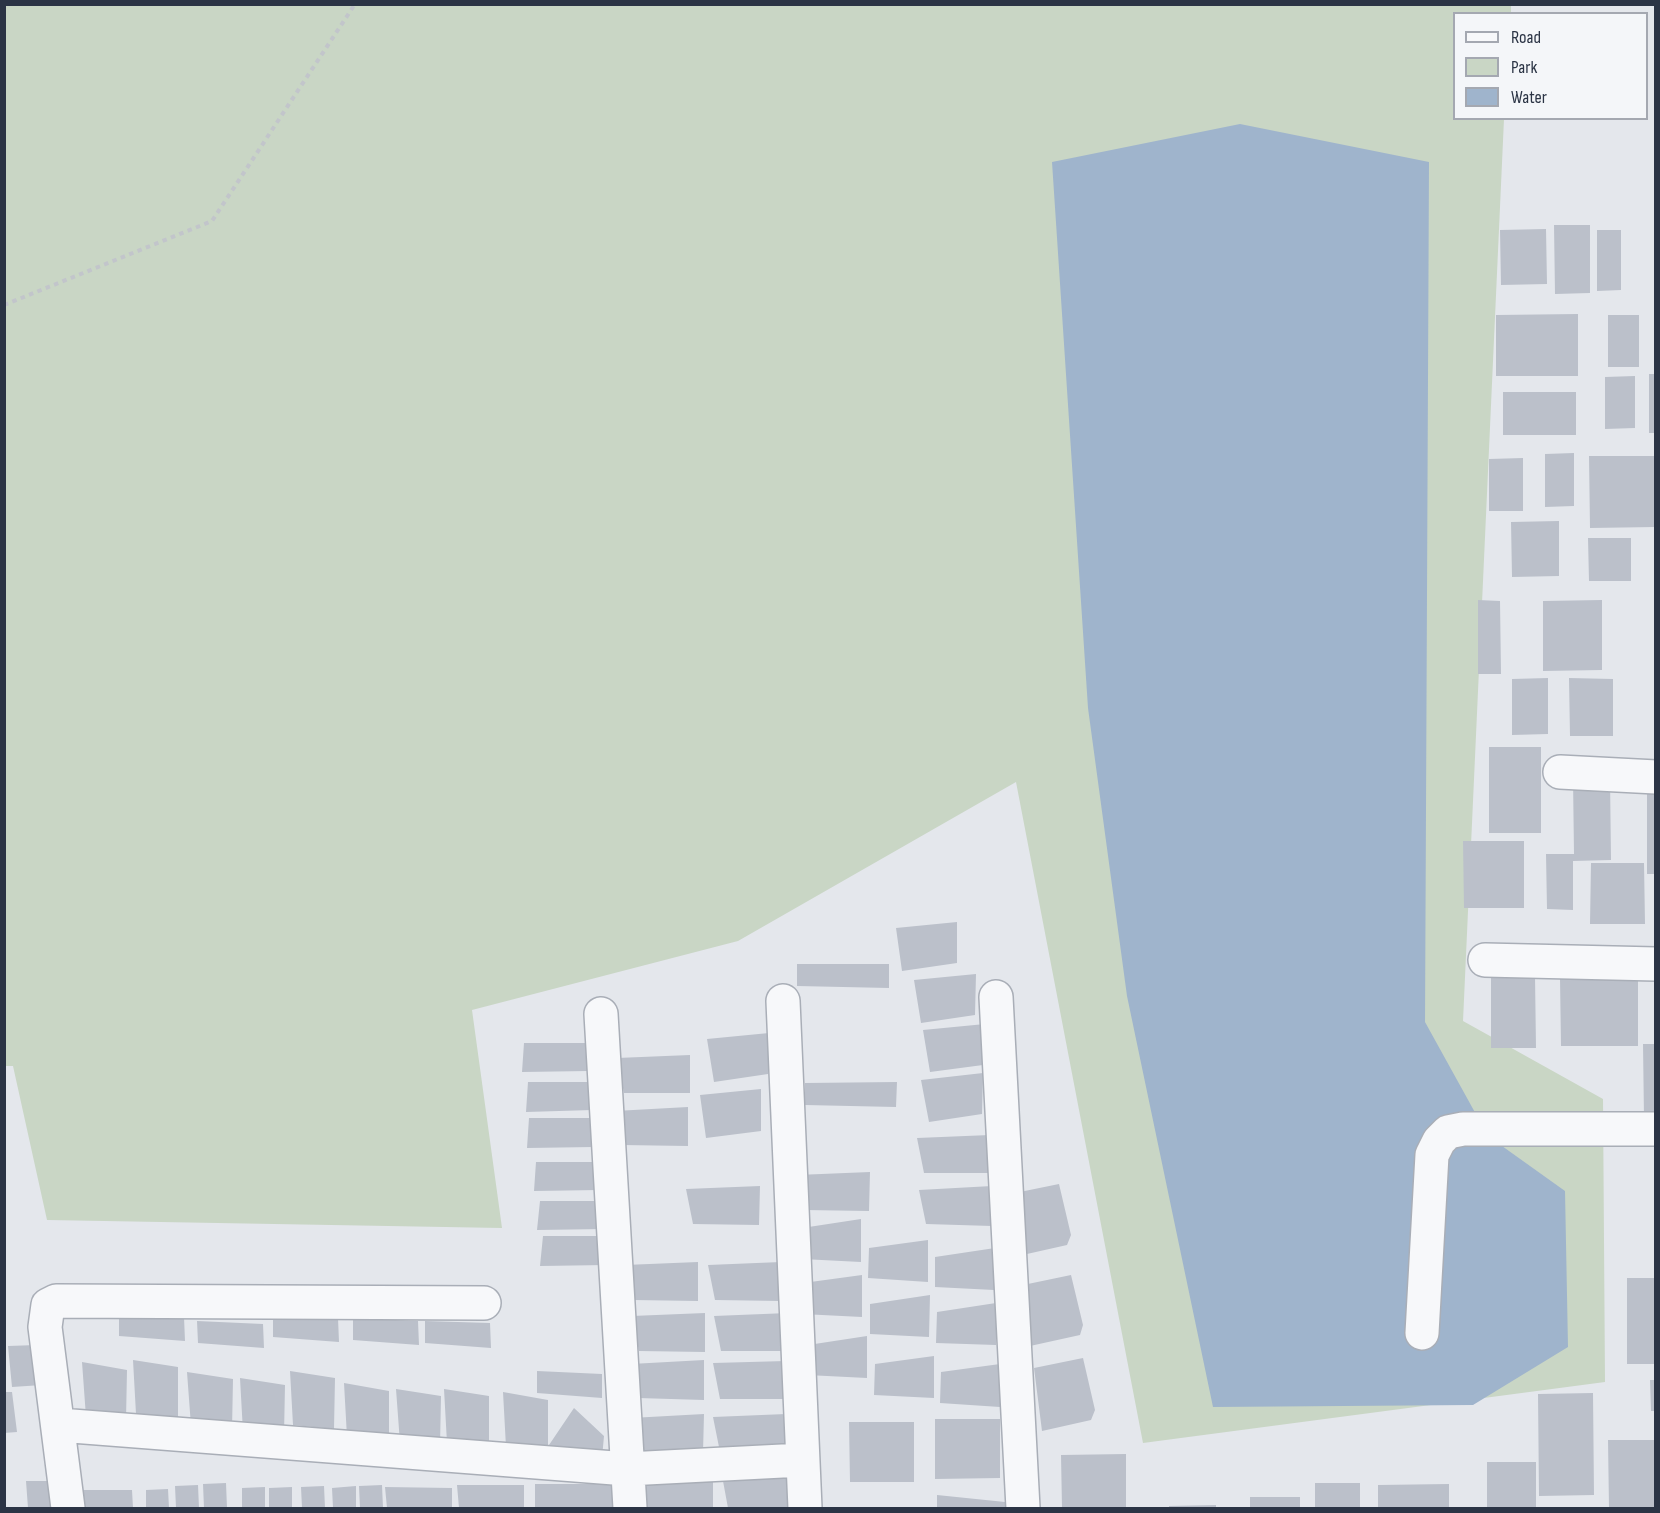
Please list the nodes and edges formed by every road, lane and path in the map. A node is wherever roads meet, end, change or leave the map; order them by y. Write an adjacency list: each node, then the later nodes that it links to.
1 (355, 4): 2 (path)
2 (4, 305)
3 (1560, 772): 4 (street)
4 (1656, 777)
5 (1485, 960): 6 (street)
6 (1656, 964)
7 (996, 997): 19 (street)
8 (783, 1001): 14 (street)
9 (601, 1014): 15 (street)
10 (1656, 1129): 12 (street)
11 (484, 1303): 13 (street)
12 (1422, 1333)
13 (59, 1425): 15 (street); 16 (street)
14 (802, 1460): 15 (street); 18 (street)
15 (627, 1468): 17 (street)
16 (68, 1509)
17 (630, 1509)
18 (805, 1509)
19 (1023, 1509)

